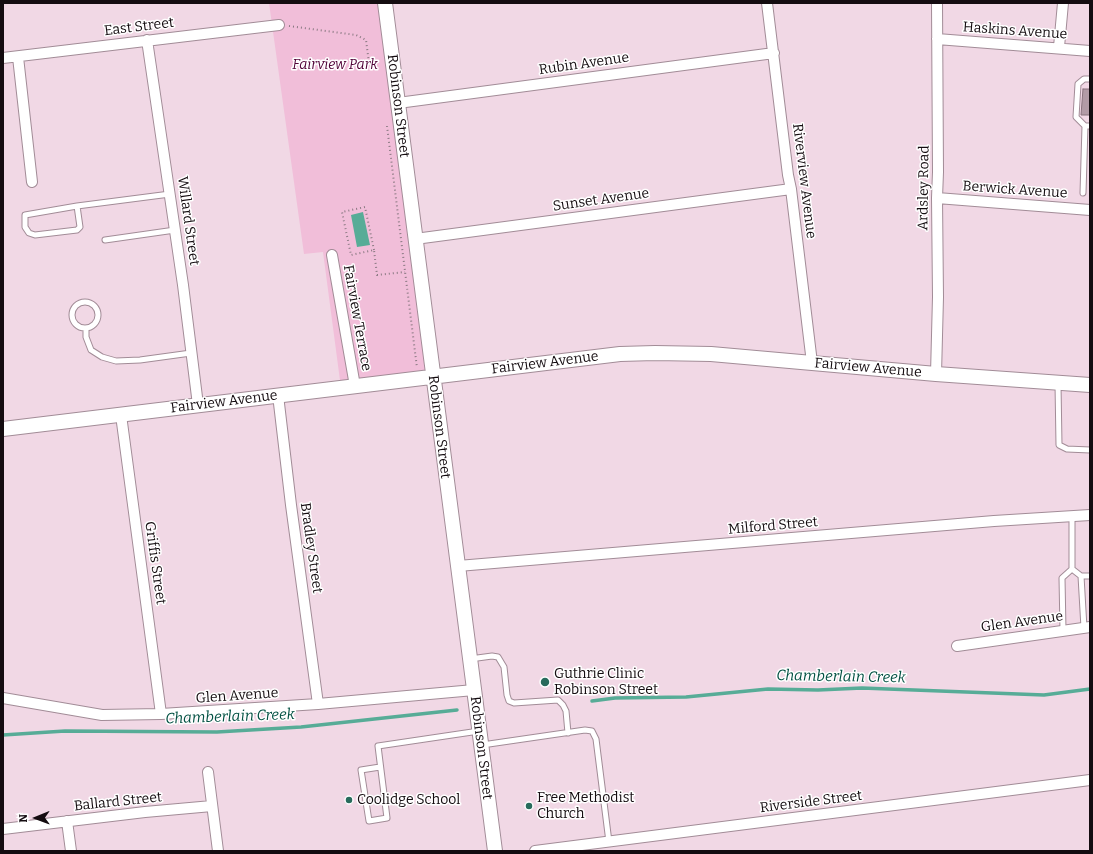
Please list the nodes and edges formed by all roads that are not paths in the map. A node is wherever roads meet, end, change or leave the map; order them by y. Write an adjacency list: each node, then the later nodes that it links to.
1 (385, 3): 14 (street, Robinson Street)
2 (767, 3): 10 (street, Riverview Avenue)
3 (937, 3): 6 (street, Ardsley Road)
4 (1063, 3): 8 (street)
5 (278, 25): 7 (street, East Street)
6 (937, 39): 8 (street, Haskins Avenue); 20 (street, Ardsley Road)
7 (147, 40): 11 (street, East Street); 19 (street, Willard Street)
8 (1059, 47): 9 (street, Haskins Avenue)
9 (1090, 50)
10 (774, 53): 14 (street, Rubin Avenue); 17 (street, Riverview Avenue)
11 (18, 57): 12 (street, East Street); 16 (street)
12 (3, 58)
13 (1090, 79): 15 (lane)
14 (398, 103): 24 (street, Robinson Street)
15 (1087, 126): 18 (lane)
16 (32, 182)
17 (791, 189): 24 (street, Sunset Avenue); 29 (street, Riverview Avenue)
18 (1083, 193)
19 (170, 194): 21 (lane); 23 (street, Willard Street)
20 (937, 198): 22 (street, Berwick Avenue); 30 (street, Ardsley Road)
21 (78, 206): 21 (lane)
22 (1090, 210)
23 (175, 230): 25 (lane); 28 (street, Willard Street)
24 (415, 239): 31 (street, Robinson Street)
25 (105, 240)
26 (332, 255): 34 (street, Fairview Terrace)
27 (86, 328): 27 (lane); 28 (lane)
28 (191, 353): 36 (street, Willard Street)
29 (812, 363): 30 (street, Fairview Avenue); 31 (street, Fairview Avenue)
30 (936, 374): 32 (street, Fairview Avenue)
31 (433, 377): 34 (street, Fairview Avenue); 42 (street, Robinson Street)
32 (1058, 383): 33 (street, Fairview Avenue); 39 (lane)
33 (1090, 385)
34 (355, 386): 35 (street, Fairview Avenue)
35 (278, 395): 36 (street, Fairview Avenue); 52 (street, Bradley Street)
36 (198, 405): 37 (street, Fairview Avenue)
37 (121, 415): 38 (street, Fairview Avenue); 53 (street, Griffis Street)
38 (3, 429)
39 (1090, 450)
40 (1090, 515): 41 (street, Milford Street)
41 (1072, 516): 42 (street, Milford Street); 43 (lane)
42 (458, 566): 49 (street, Robinson Street)
43 (1072, 569): 44 (lane); 47 (lane)
44 (1081, 576): 45 (lane); 46 (lane)
45 (1090, 576)
46 (1087, 627): 47 (street, Glen Avenue)
47 (1063, 630): 48 (street, Glen Avenue)
48 (957, 646)
49 (470, 660): 50 (street, Robinson Street); 55 (lane)
50 (474, 690): 52 (street, Glen Avenue); 54 (street, Robinson Street)
51 (3, 698): 53 (street, Glen Avenue)
52 (318, 704): 53 (street, Glen Avenue)
53 (161, 714)
54 (479, 731): 56 (street, Robinson Street); 57 (lane)
55 (568, 733): 56 (lane); 63 (lane)
56 (481, 746): 66 (street, Robinson Street)
57 (380, 767): 57 (lane)
58 (208, 772): 60 (street)
59 (1090, 780): 63 (street, Riverside Street)
60 (212, 806): 61 (street, Ballard Street); 65 (street)
61 (67, 821): 62 (street, Ballard Street); 64 (street)
62 (3, 829)
63 (609, 842): 67 (street, Riverside Street)
64 (71, 851)
65 (218, 851)
66 (495, 851)
67 (535, 851)

